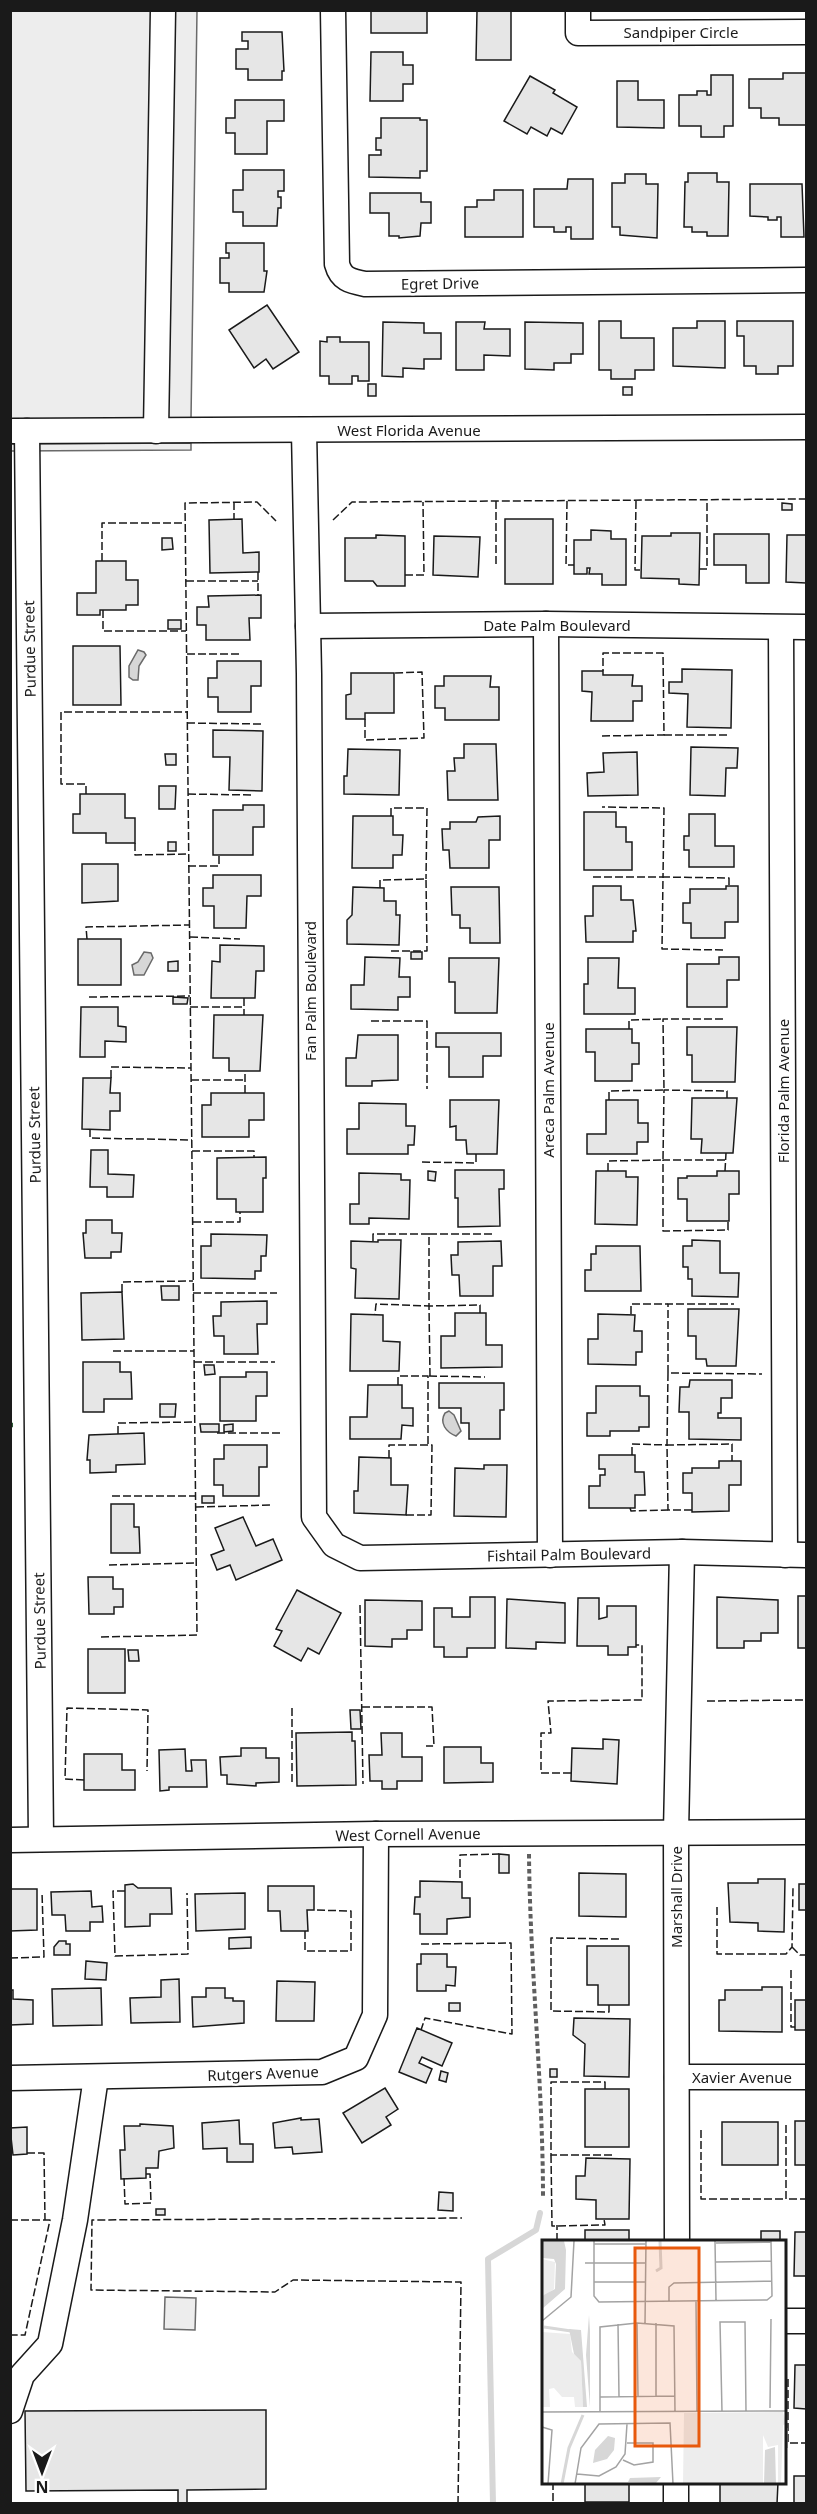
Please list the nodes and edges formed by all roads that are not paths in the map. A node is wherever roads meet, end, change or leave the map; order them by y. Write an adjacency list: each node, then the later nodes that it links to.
1 (163, 10): 9 (street)
2 (333, 10): 5 (street, Egret Drive)
3 (578, 10): 4 (street, Sandpiper Circle)
4 (807, 32)
5 (807, 280)
6 (807, 427): 7 (street, West Florida Avenue)
7 (304, 430): 9 (street, West Florida Avenue); 11 (street, Fan Palm Boulevard)
8 (19, 431): 9 (street, West Florida Avenue); 21 (street, Purdue Street)
9 (156, 431)
10 (546, 624): 11 (street, Date Palm Boulevard); 13 (street, Date Palm Boulevard); 16 (street, Areca Palm Avenue)
11 (308, 626): 14 (street, Fan Palm Boulevard)
12 (807, 627): 13 (street, Date Palm Boulevard)
13 (781, 628): 17 (street, Florida Palm Avenue)
14 (334, 1545): 16 (street, Fishtail Palm Boulevard)
15 (682, 1552): 16 (street, Fishtail Palm Boulevard); 17 (street, Fishtail Palm Boulevard); 18 (street, Marshall Drive)
16 (550, 1555)
17 (796, 1555)
18 (676, 1832): 19 (street, West Cornell Avenue); 20 (street, West Cornell Avenue); 24 (street, Marshall Drive)
19 (807, 1832)
20 (376, 1834): 21 (street, West Cornell Avenue); 23 (street, Rutgers Avenue)
21 (41, 1838): 22 (street, West Cornell Avenue)
22 (10, 1840)
23 (96, 2077): 26 (street, Rutgers Avenue); 30 (street)
24 (677, 2077): 25 (street, Xavier Avenue); 27 (street, Marshall Drive)
25 (807, 2077)
26 (10, 2078)
27 (677, 2240)
28 (787, 2321): 29 (street)
29 (807, 2321)
30 (10, 2411)
31 (676, 2484): 32 (street)
32 (676, 2504)

